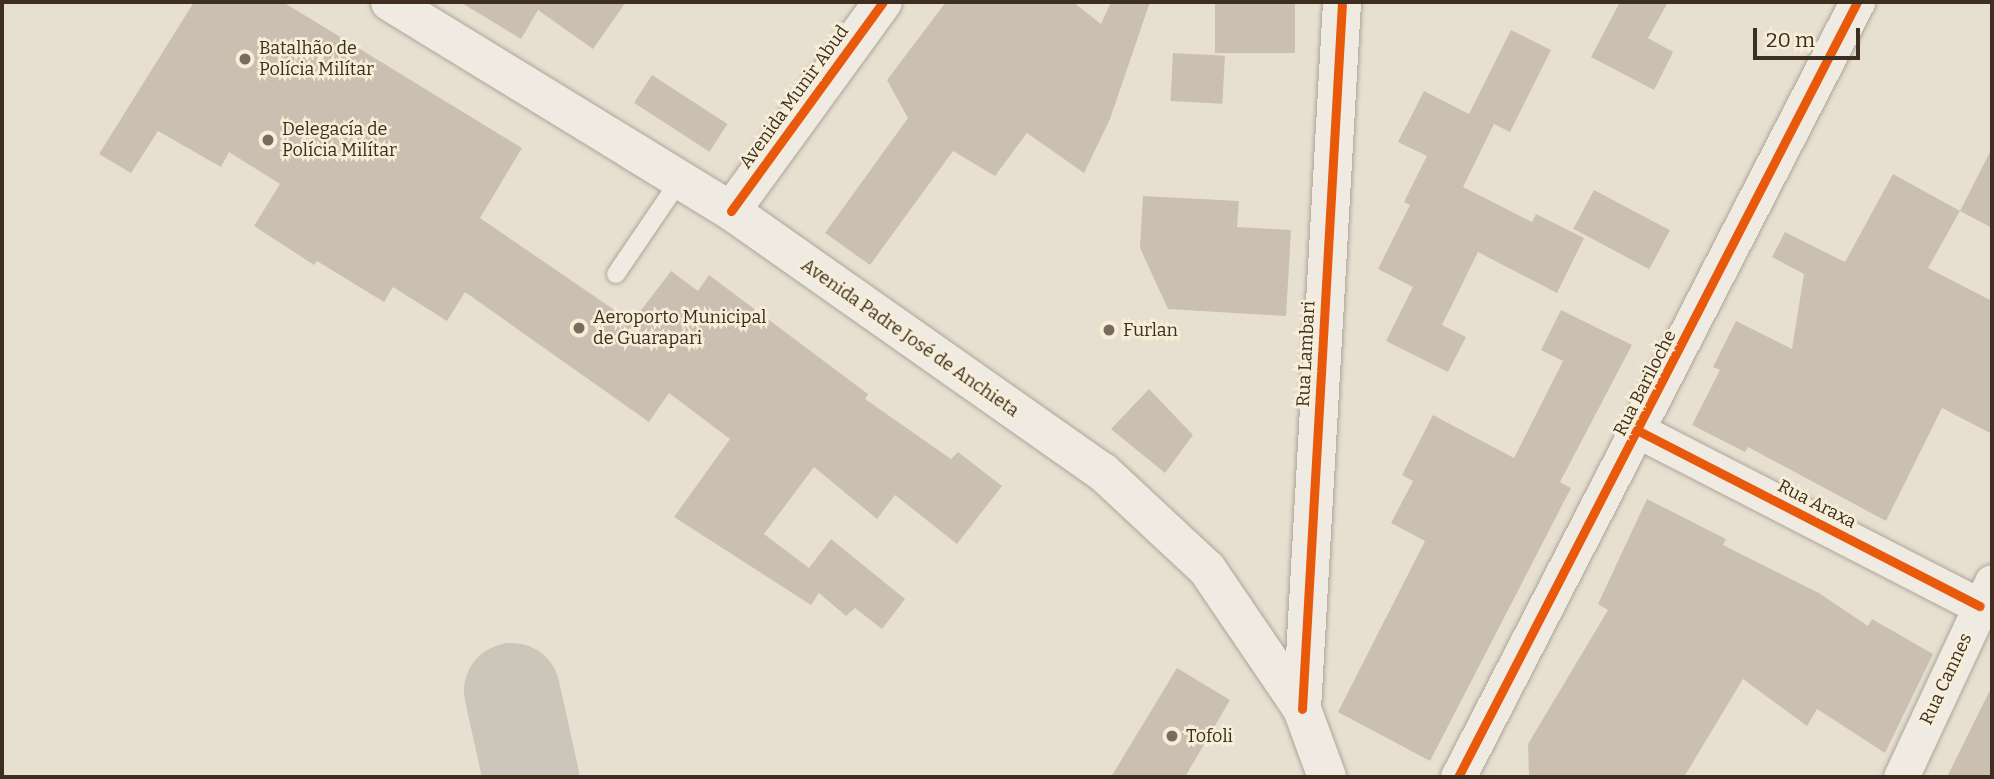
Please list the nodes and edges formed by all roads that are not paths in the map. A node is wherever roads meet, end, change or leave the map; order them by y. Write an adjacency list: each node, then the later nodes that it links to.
1 (390, 2): 5 (main road, Avenida Padre José de Anchieta)
2 (883, 2): 6 (main road, Avenida Munir Abud)
3 (1342, 2): 10 (main road, Rua Lambari)
4 (1857, 2): 8 (street, Rua Bariloche)
5 (680, 180): 6 (main road, Avenida Padre José de Anchieta); 7 (lane)
6 (731, 211): 10 (main road, Avenida Padre José de Anchieta)
7 (616, 274)
8 (1639, 431): 9 (street, Rua Araxa); 12 (street, Rua Bariloche)
9 (1986, 594): 13 (street, Rua Cannes)
10 (1302, 709): 11 (main road, Avenida Padre José de Anchieta)
11 (1327, 777)
12 (1458, 777)
13 (1901, 777)

